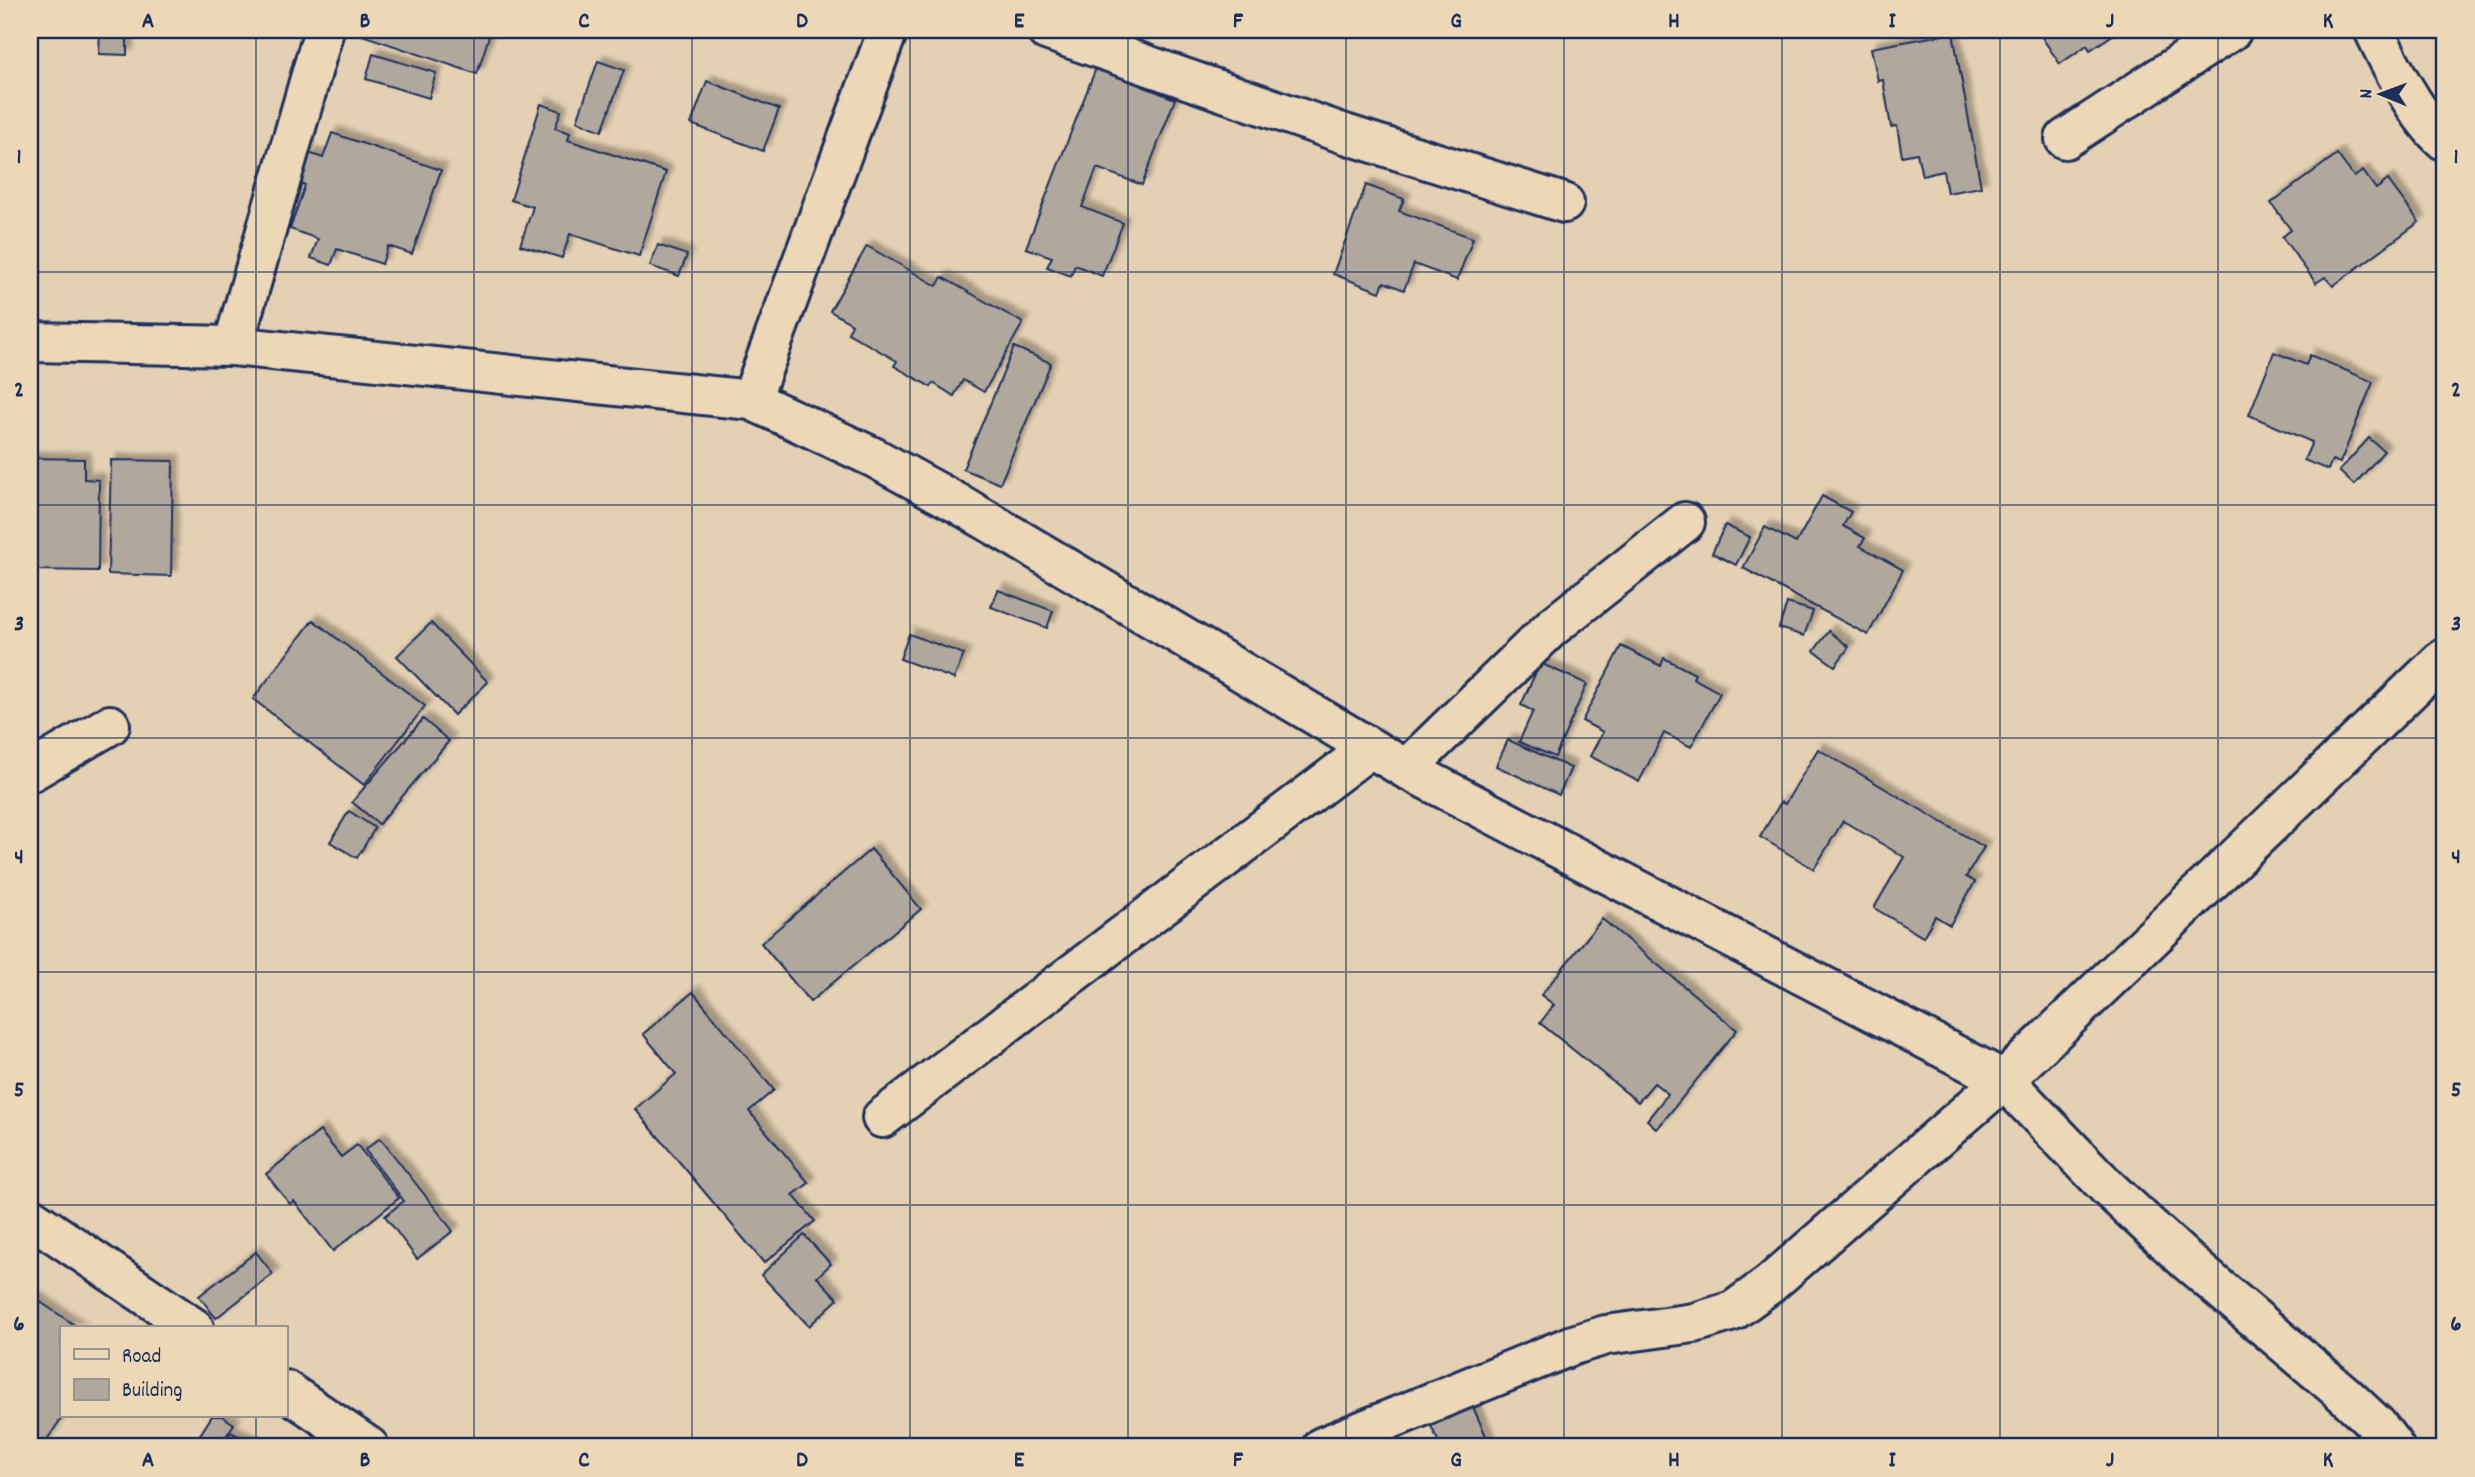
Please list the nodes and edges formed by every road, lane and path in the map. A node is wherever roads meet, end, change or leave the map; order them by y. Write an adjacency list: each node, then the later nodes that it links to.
1 (324, 30): 10 (street)
2 (888, 30): 11 (street)
3 (1046, 30): 8 (street)
4 (2232, 30): 6 (street)
5 (2374, 30): 7 (street)
6 (2065, 139)
7 (2445, 141)
8 (1564, 203)
9 (30, 342): 10 (street)
10 (233, 346): 11 (street)
11 (751, 400): 15 (street)
12 (1685, 522): 16 (street)
13 (2445, 657): 18 (street)
14 (110, 725): 17 (street)
15 (1369, 748): 16 (street); 19 (street)
16 (1406, 769): 18 (street)
17 (30, 772)
18 (2004, 1080): 24 (street); 25 (street)
19 (882, 1118)
20 (30, 1217): 21 (street)
21 (191, 1326)
22 (287, 1391): 23 (street)
23 (369, 1447)
24 (1322, 1447)
25 (2394, 1447)

